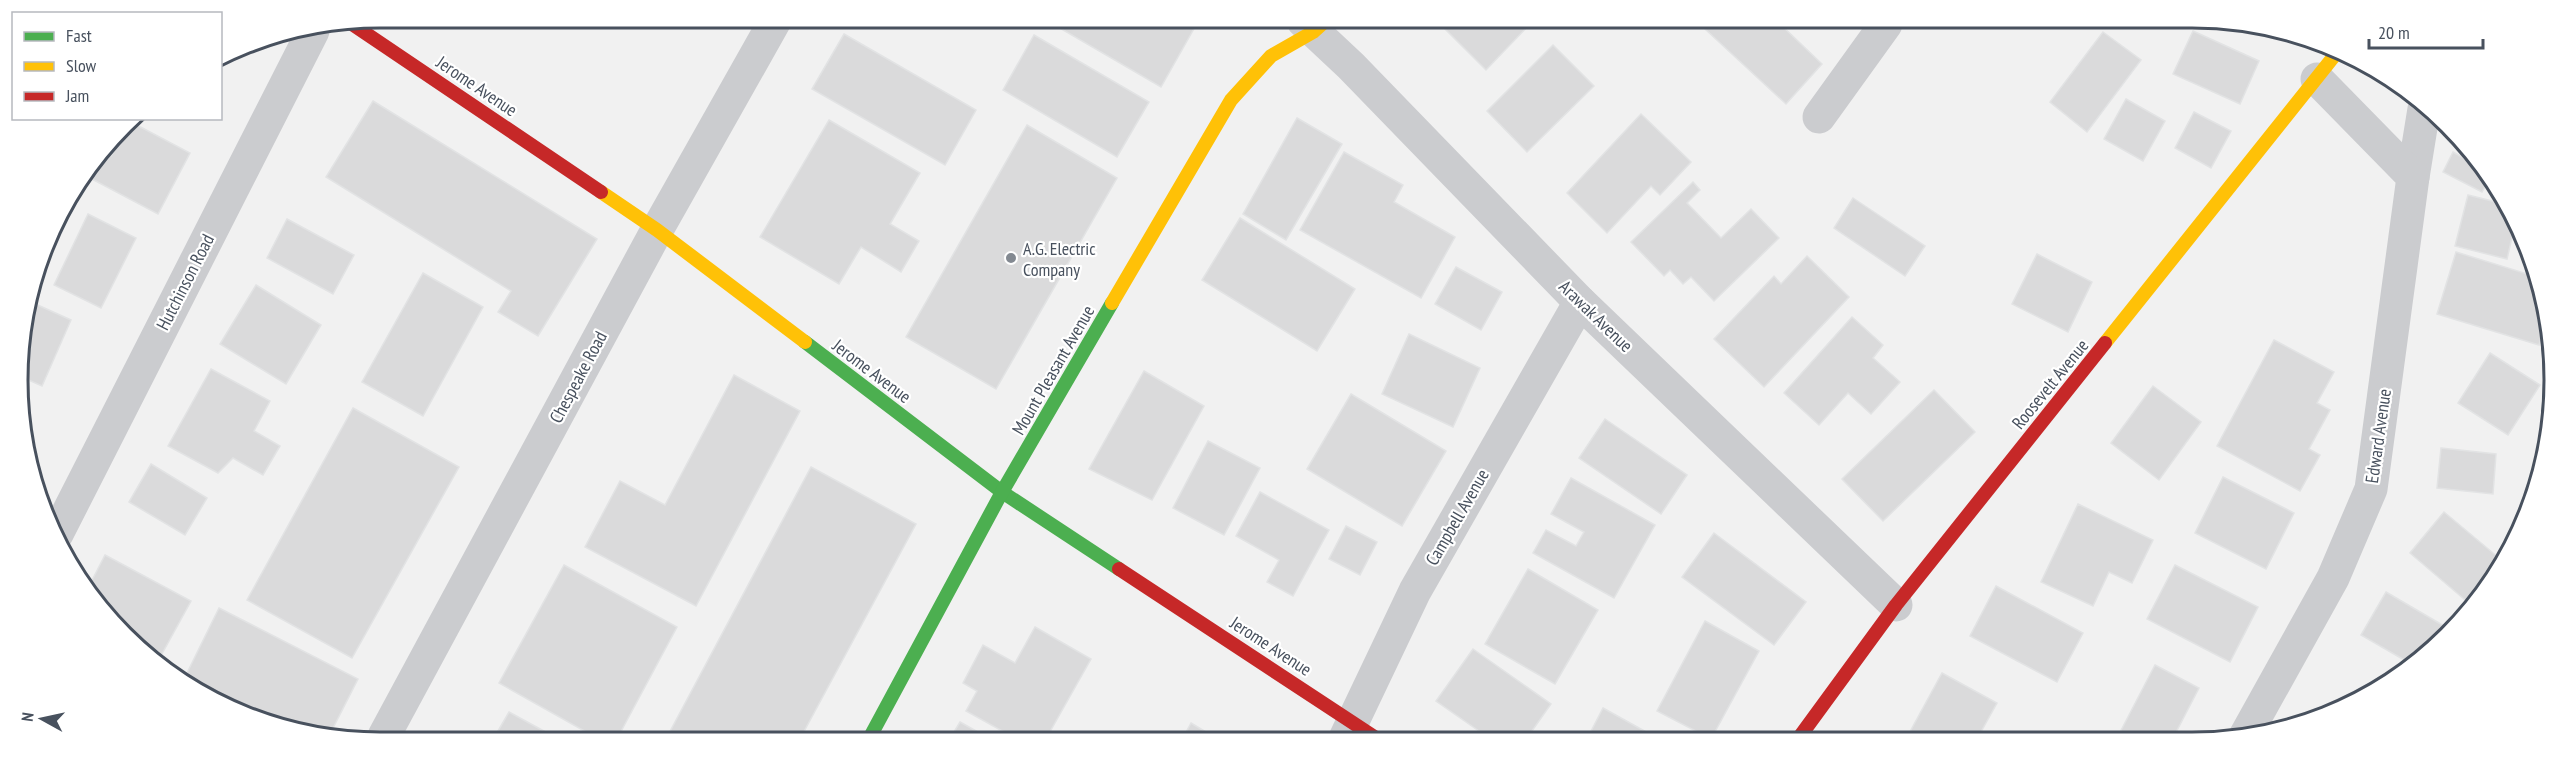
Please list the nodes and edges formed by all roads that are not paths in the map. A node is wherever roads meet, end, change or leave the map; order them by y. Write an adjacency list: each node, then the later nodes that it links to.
1 (771, 28): 11 (street, Chespeake Road)
2 (1309, 28): 13 (street, Mount Pleasant Avenue)
3 (1316, 28): 12 (street, Arawak Avenue)
4 (1883, 28): 9 (street)
5 (359, 29): 11 (street, Jerome Avenue)
6 (311, 35): 14 (street, Hutchinson Road)
7 (2326, 67): 10 (street); 15 (street, Roosevelt Avenue)
8 (2423, 114): 10 (street, Edward Avenue)
9 (1819, 117)
10 (2413, 177): 16 (street, Edward Avenue)
11 (657, 230): 13 (street, Jerome Avenue); 17 (street, Chespeake Road)
12 (1580, 302): 15 (street, Arawak Avenue); 20 (street, Campbell Avenue)
13 (1002, 492): 18 (street, Mount Pleasant Avenue); 19 (street, Jerome Avenue)
14 (61, 527)
15 (1896, 605): 21 (street, Roosevelt Avenue)
16 (2250, 727)
17 (386, 732)
18 (873, 732)
19 (1357, 732)
20 (1358, 732)
21 (1803, 732)

